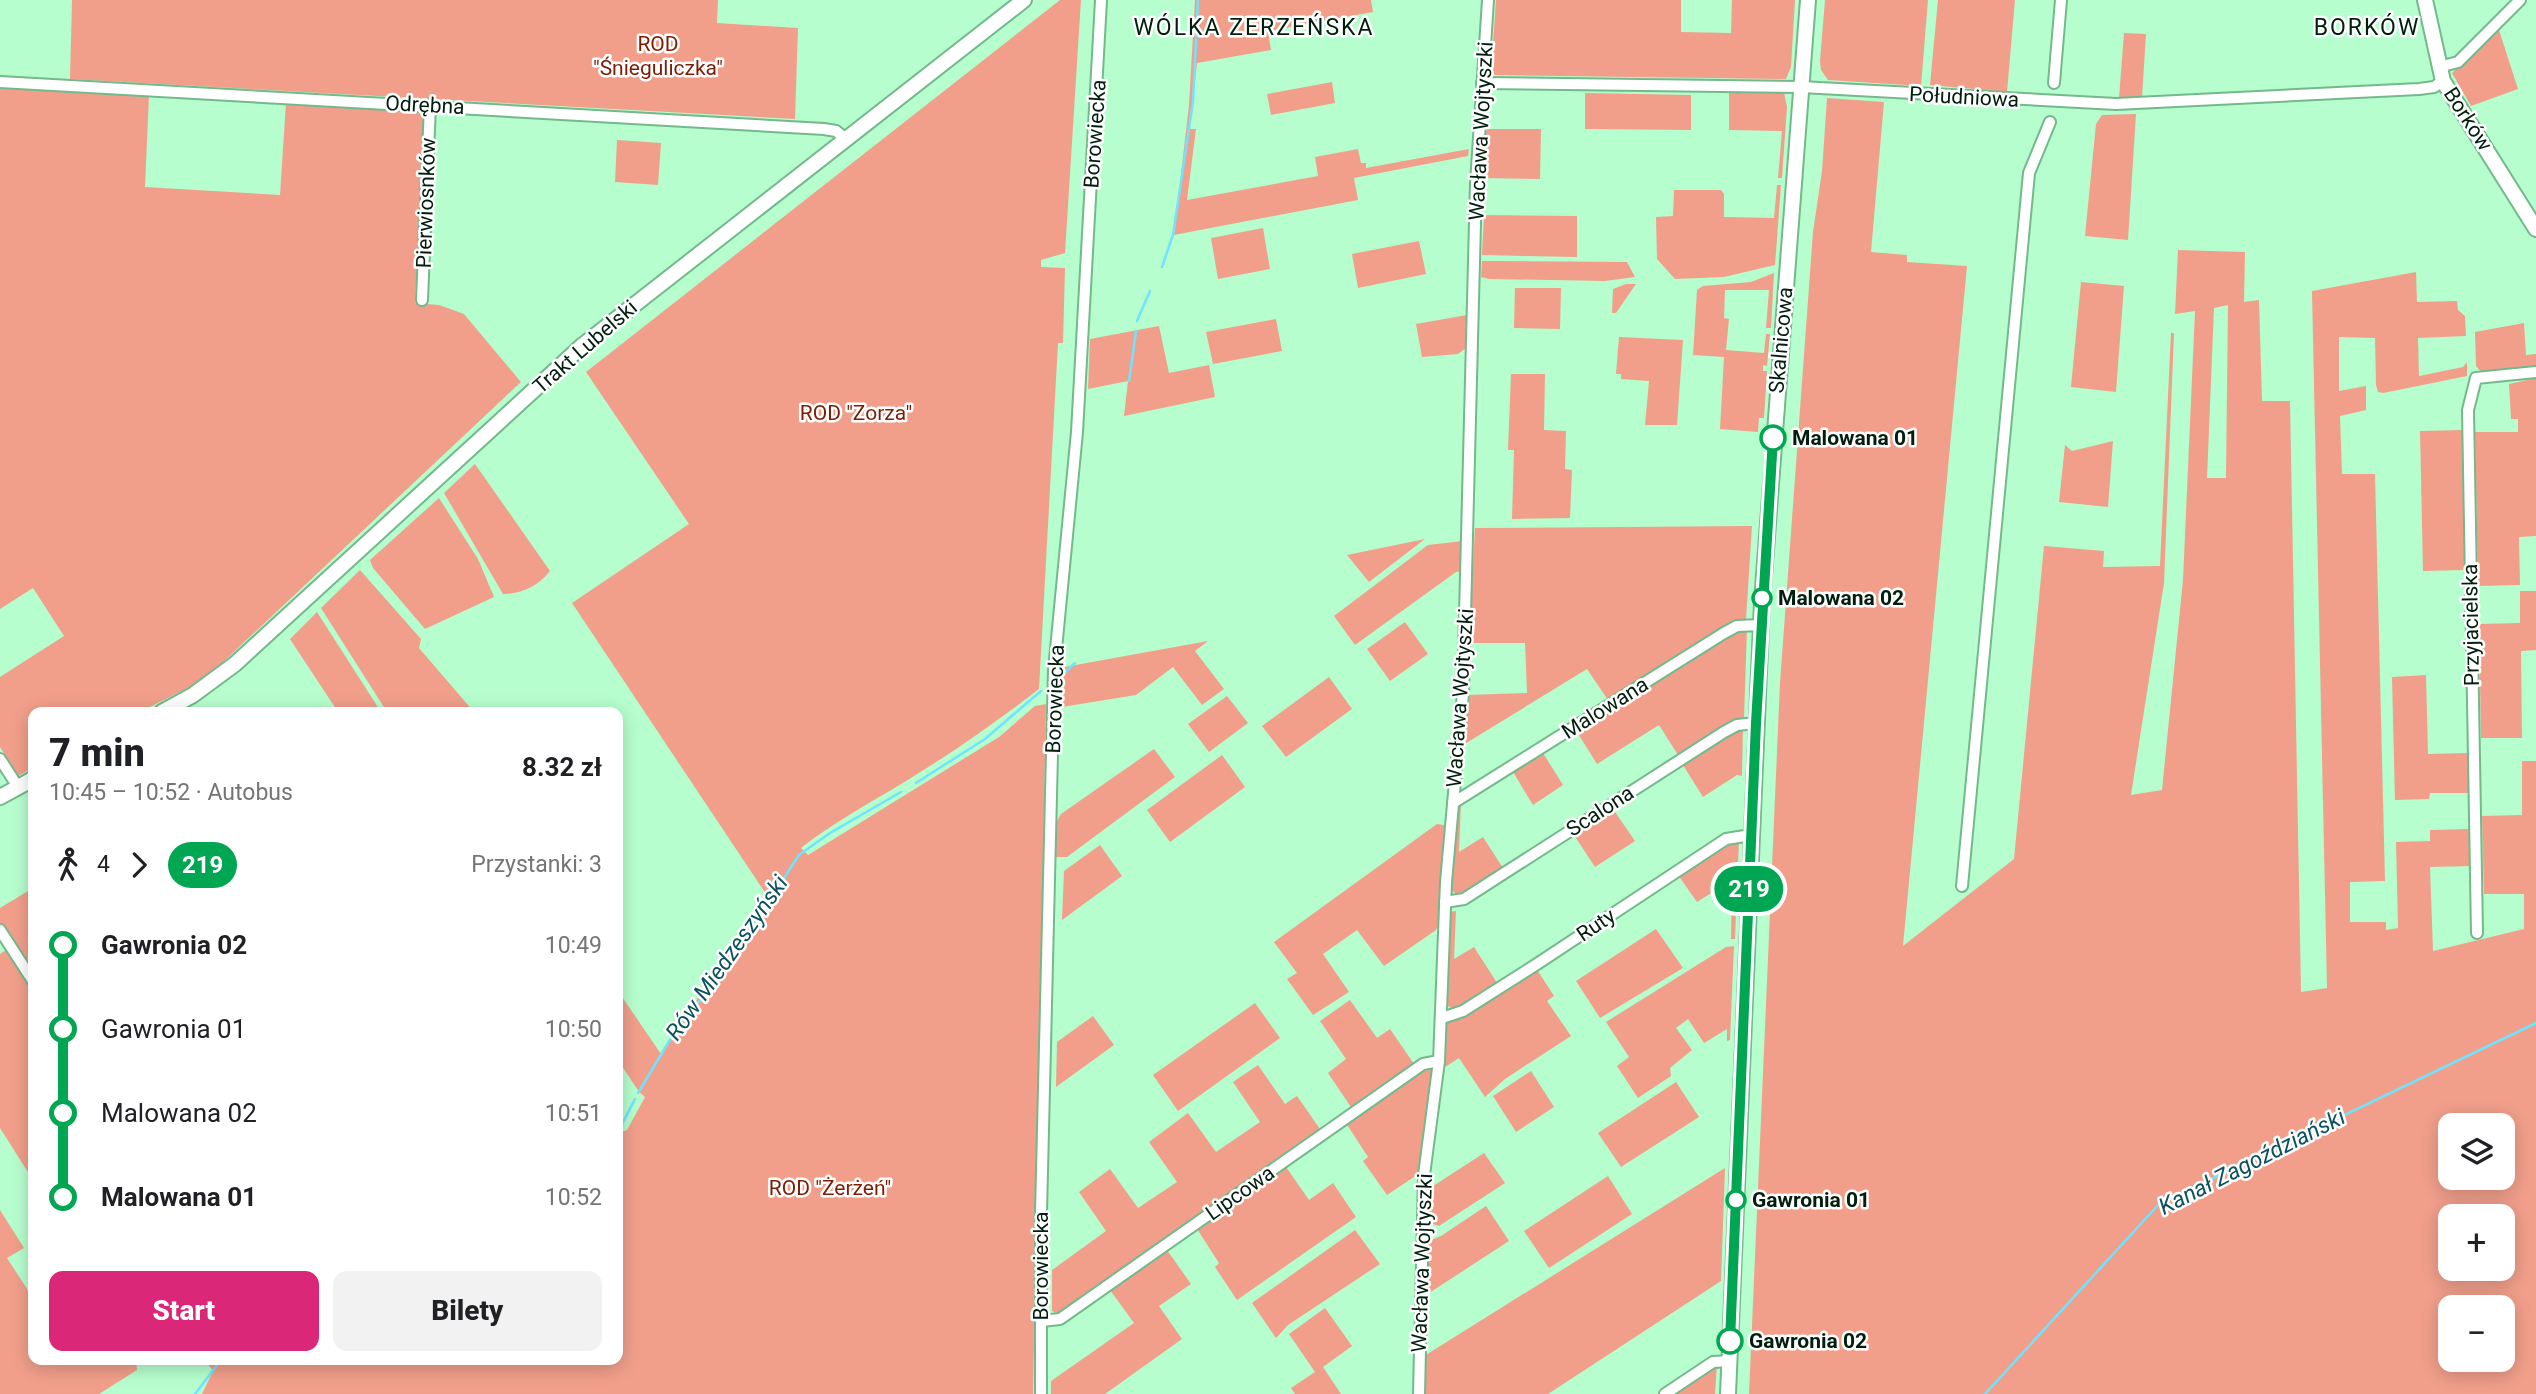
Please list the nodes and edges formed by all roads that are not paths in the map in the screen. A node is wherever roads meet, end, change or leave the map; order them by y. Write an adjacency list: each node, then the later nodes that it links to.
1 (1024, 0): 15 (street, Trakt Lubelski)
2 (1488, 0): 10 (street, Wacława Wojtyszki)
3 (1808, 0): 12 (street, Skalnicowa)
4 (2062, 0): 11 (street)
5 (2425, 0): 8 (street, Borków)
6 (2519, 0): 8 (street, Południowa)
7 (1099, 2): 35 (street, Borowiecka)
8 (2441, 74): 12 (street, Południowa); 16 (street, Borków)
9 (0, 82): 13 (street, Odrębna)
10 (1482, 83): 12 (street, Południowa); 26 (street, Wacława Wojtyszki)
11 (2054, 83)
12 (1801, 87): 19 (street, Skalnicowa)
13 (430, 105): 15 (street, Odrębna); 17 (street, Pierwiosnków)
14 (2050, 122): 28 (street)
15 (846, 139): 20 (street, Trakt Lubelski)
16 (2536, 229)
17 (422, 300)
18 (2536, 372): 31 (street, Przyjacielska)
19 (1761, 625): 21 (street, Skalnicowa); 26 (street, Malowana)
20 (171, 707)
21 (1756, 723): 27 (street, Skalnicowa); 29 (street, Scalona)
22 (0, 759): 24 (street)
23 (28, 782): 24 (street)
24 (18, 787): 25 (street)
25 (0, 797)
26 (1453, 803): 29 (street, Wacława Wojtyszki)
27 (1751, 835): 33 (street, Ruty); 36 (street, Skalnicowa)
28 (1962, 886)
29 (1446, 902): 33 (street, Wacława Wojtyszki)
30 (0, 930): 32 (street)
31 (2477, 933)
32 (28, 973)
33 (1441, 1018): 34 (street, Wacława Wojtyszki)
34 (1438, 1061): 35 (street, Lipcowa); 38 (street, Wacława Wojtyszki)
35 (1041, 1321): 37 (street, Borowiecka)
36 (1730, 1361): 39 (street); 40 (street, Skalnicowa)
37 (1041, 1394)
38 (1419, 1394)
39 (1665, 1394)
40 (1728, 1394)

